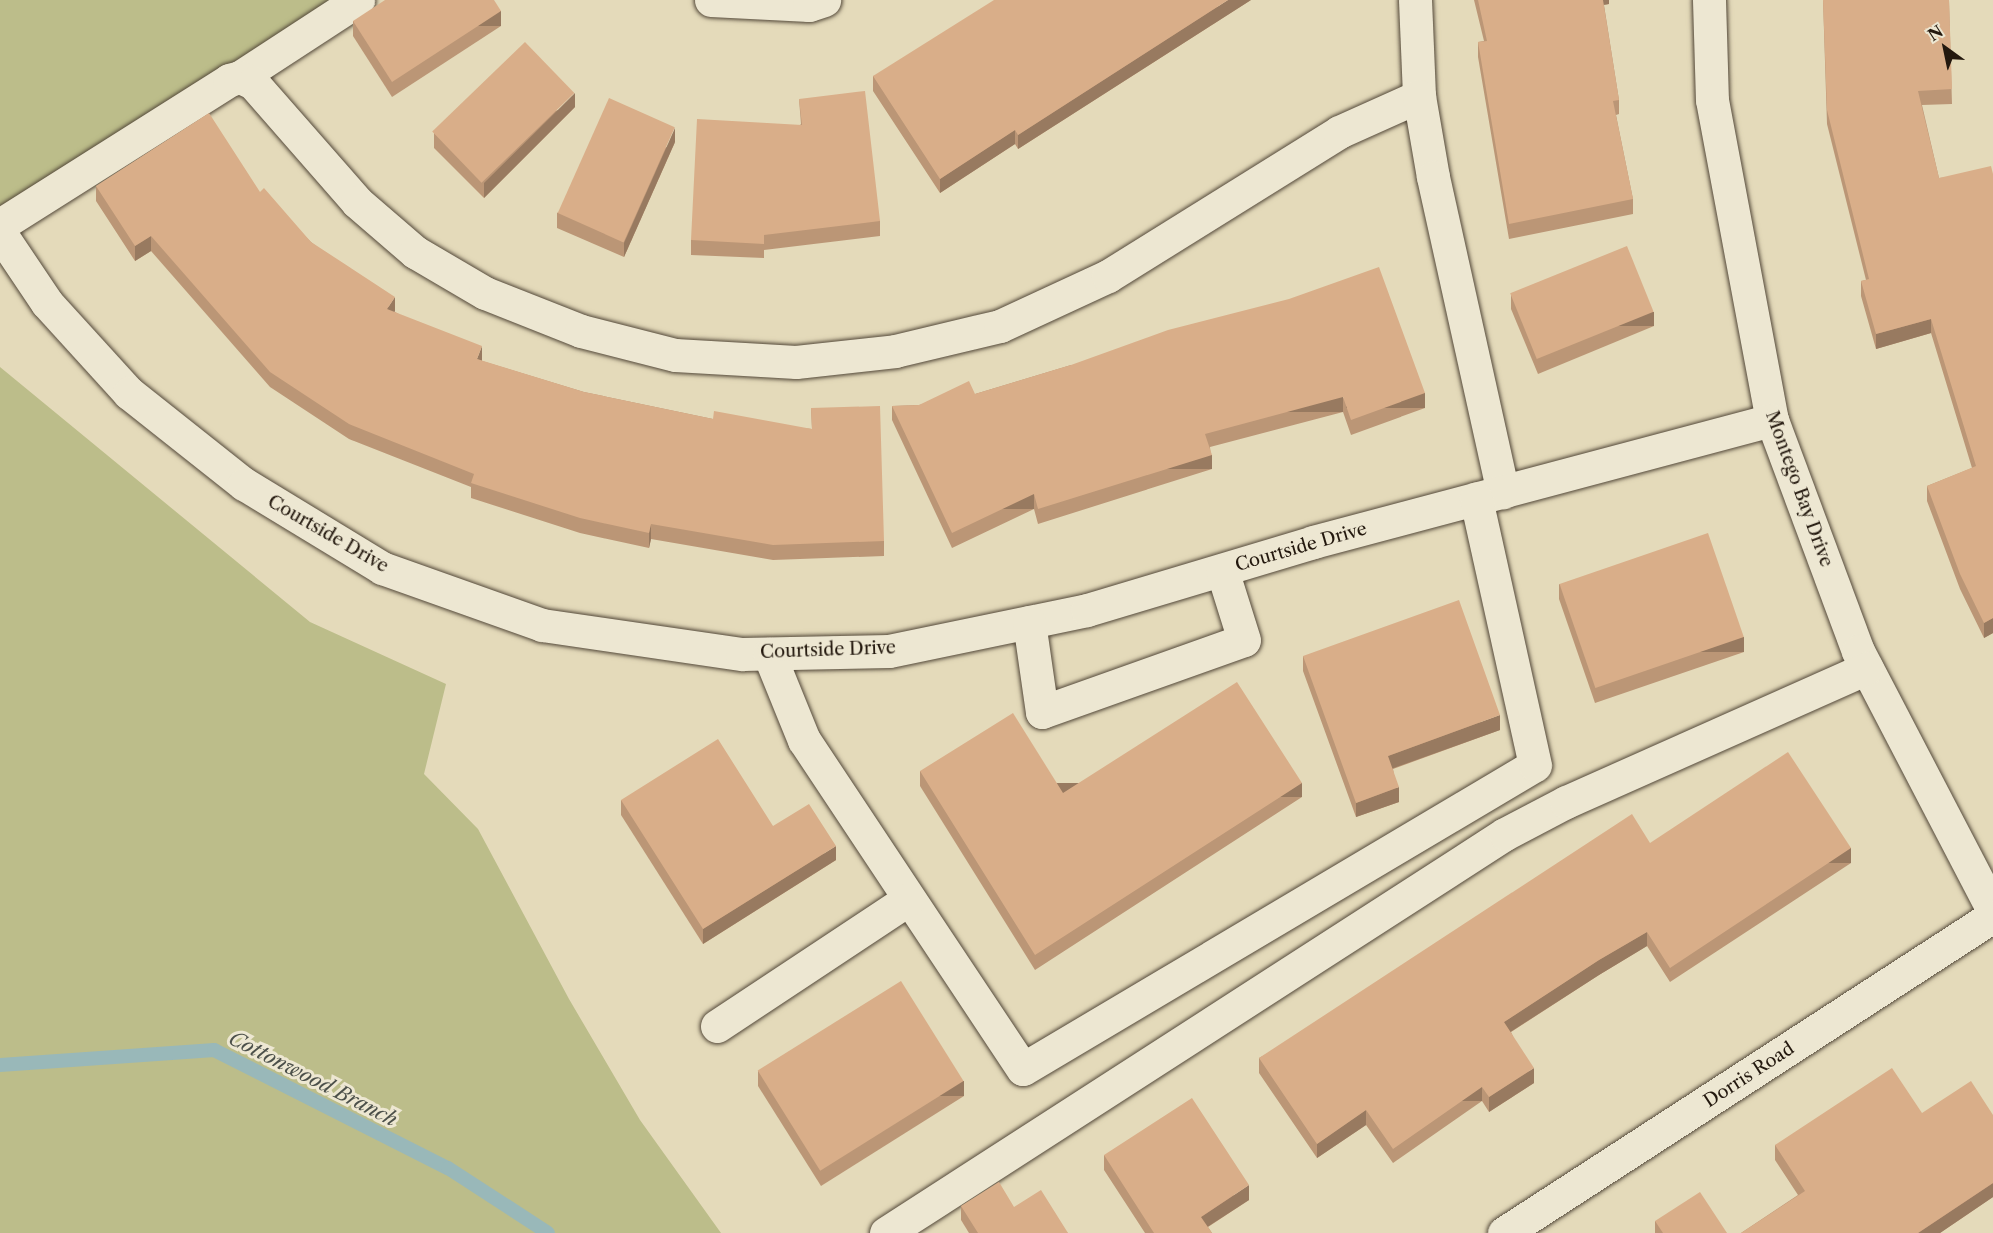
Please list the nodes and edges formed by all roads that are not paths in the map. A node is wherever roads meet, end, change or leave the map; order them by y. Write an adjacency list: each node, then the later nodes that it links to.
1 (358, 0): 6 (street)
2 (711, 0): 3 (street)
3 (824, 0)
4 (1415, 0): 7 (street)
5 (1709, 0): 10 (street, Montego Bay Drive)
6 (240, 77): 7 (street); 8 (street)
7 (1419, 96): 11 (street)
8 (0, 225)
9 (0, 233): 14 (street, Courtside Drive)
10 (1772, 420): 11 (street, Courtside Drive); 15 (street, Montego Bay Drive)
11 (1490, 495): 12 (street, Courtside Drive); 16 (street)
12 (1222, 570): 13 (street, Courtside Drive); 13 (street)
13 (1029, 622): 14 (street, Courtside Drive)
14 (769, 654): 16 (street)
15 (1867, 668): 17 (street, Montego Bay Drive); 20 (street)
16 (909, 899): 19 (street)
17 (1993, 910)
18 (1993, 916): 21 (street, Dorris Road)
19 (717, 1026)
20 (886, 1233)
21 (1504, 1233)

